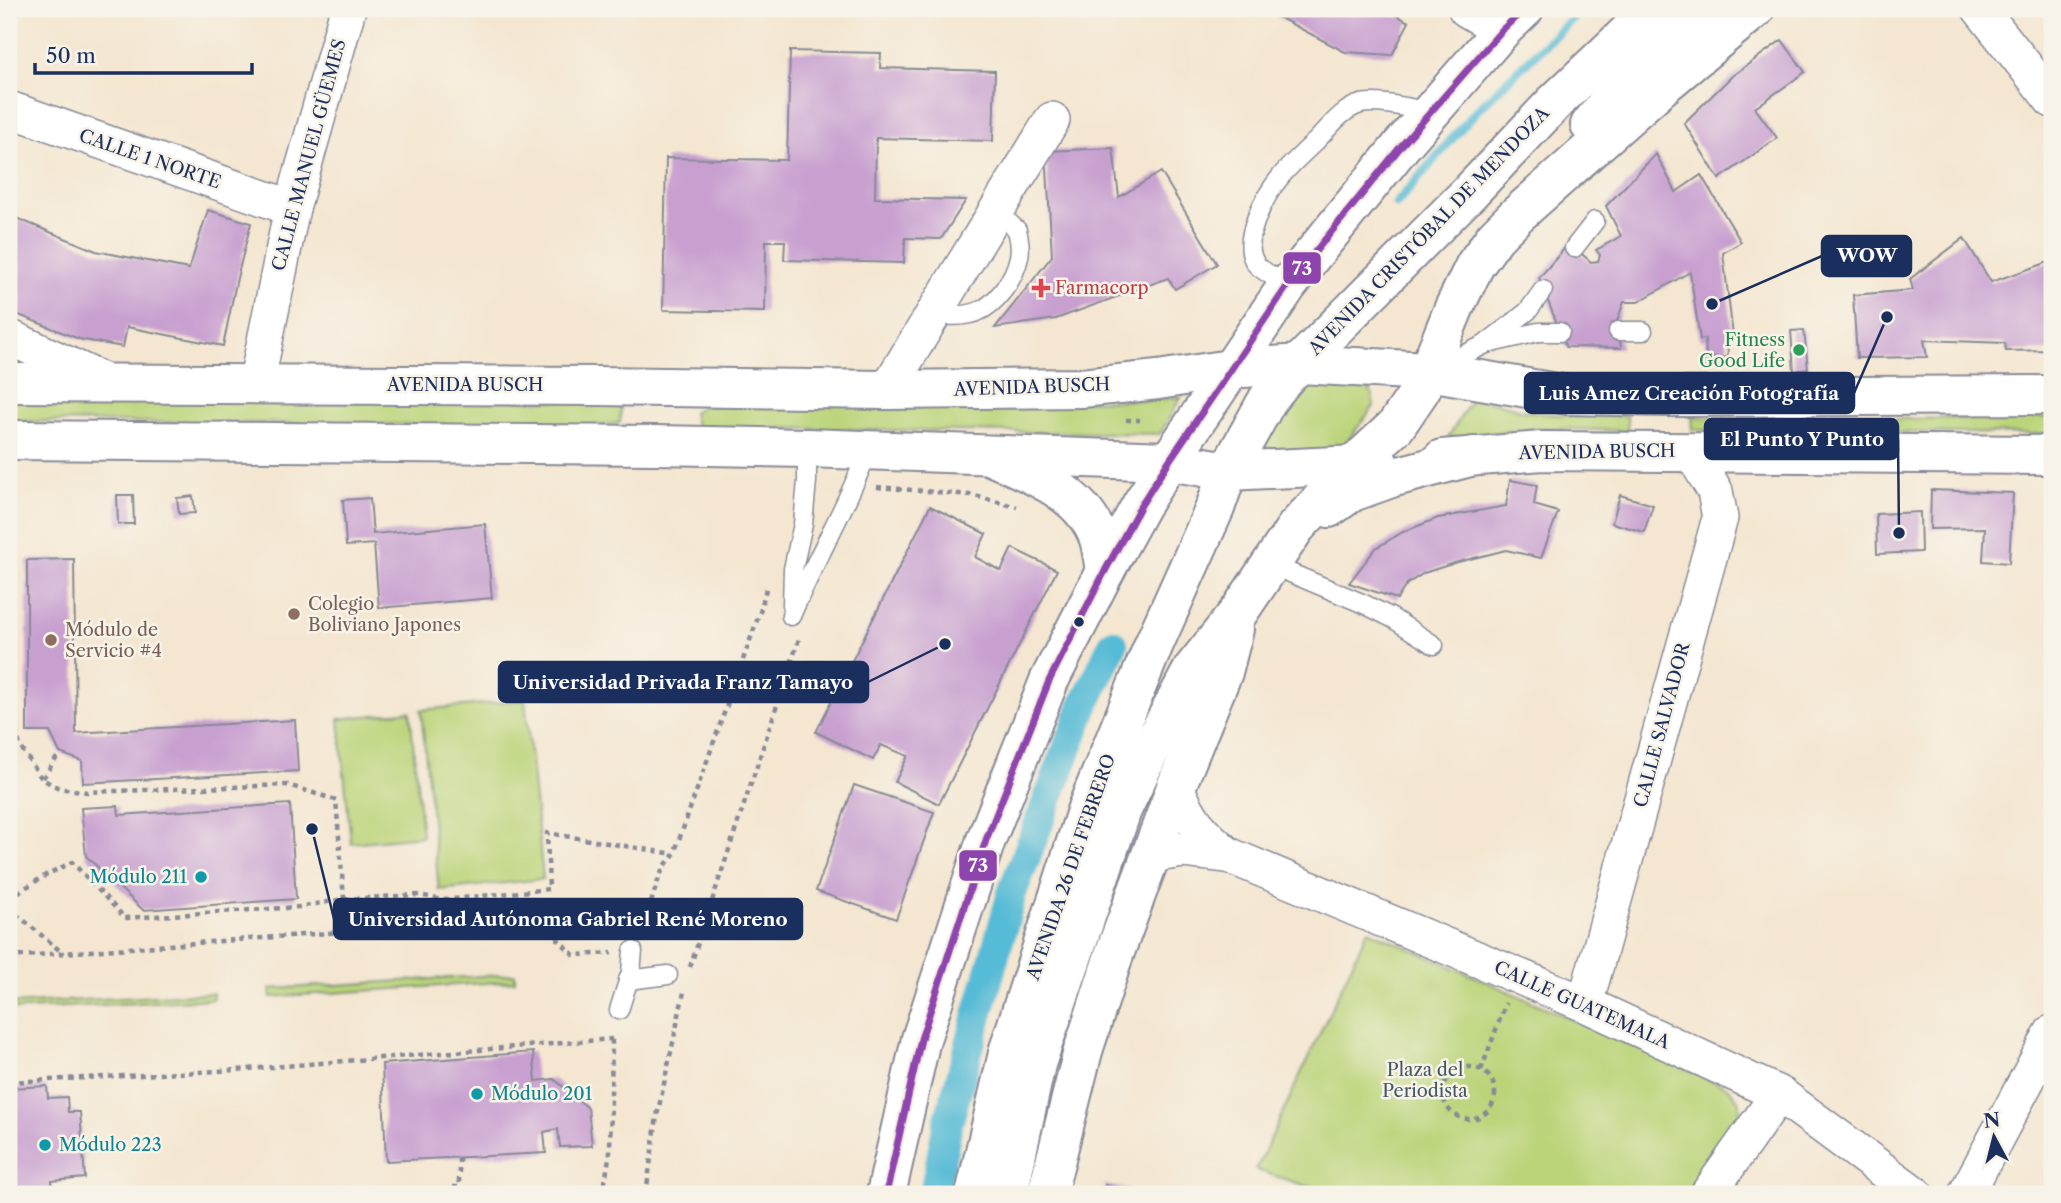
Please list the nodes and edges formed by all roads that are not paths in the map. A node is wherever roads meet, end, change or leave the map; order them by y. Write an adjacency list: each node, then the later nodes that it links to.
1 (348, 9): 12 (street, CALLE MANUEL GÜEMES)
2 (1466, 9): 7 (street)
3 (1653, 9): 25 (main road, AVENIDA CRISTÓBAL DE MENDOZA)
4 (1704, 9): 14 (main road)
5 (1755, 9): 14 (main road)
6 (1980, 9): 8 (street)
7 (1513, 19): 10 (main road)
8 (2052, 100)
9 (9, 109): 12 (street, CALLE 1 NORTE)
10 (1431, 112): 17 (main road); 17 (lane)
11 (1052, 120): 13 (street)
12 (292, 208): 30 (street, CALLE MANUEL GÜEMES)
13 (995, 214): 19 (street); 19 (lane)
14 (1518, 214): 27 (main road)
15 (1594, 221): 16 (lane)
16 (1574, 248)
17 (1288, 285): 26 (main road)
18 (1543, 290): 24 (lane)
19 (933, 315): 32 (street)
20 (1618, 331): 21 (lane)
21 (1643, 331)
22 (1560, 332): 24 (lane)
23 (9, 337): 29 (street)
24 (1484, 345): 27 (lane)
25 (1299, 364): 26 (main road, AVENIDA BUSCH); 27 (main road, AVENIDA BUSCH); 45 (main road, AVENIDA CRISTÓBAL DE MENDOZA)
26 (1230, 369): 32 (main road, AVENIDA BUSCH); 42 (main road)
27 (1429, 371): 34 (main road, AVENIDA BUSCH); 43 (main road)
28 (9, 383): 29 (main road, AVENIDA BUSCH)
29 (110, 384): 30 (main road, AVENIDA BUSCH)
30 (256, 385): 31 (main road, AVENIDA BUSCH)
31 (822, 389): 32 (main road, AVENIDA BUSCH); 36 (main road)
32 (887, 390)
33 (2052, 395): 34 (main road, AVENIDA BUSCH)
34 (1669, 397): 38 (main road)
35 (9, 440): 36 (main road, AVENIDA BUSCH)
36 (656, 445): 37 (main road, AVENIDA BUSCH)
37 (807, 449): 44 (main road, AVENIDA BUSCH); 44 (lane)
38 (1683, 451): 39 (main road, AVENIDA BUSCH); 41 (main road, AVENIDA BUSCH); 56 (street, CALLE SALVADOR)
39 (2052, 455)
40 (990, 456): 42 (main road, AVENIDA BUSCH); 44 (main road, AVENIDA BUSCH); 47 (main road)
41 (1474, 456): 43 (main road, AVENIDA BUSCH); 46 (main road)
42 (1169, 461): 45 (main road, AVENIDA BUSCH); 47 (main road)
43 (1353, 466): 45 (main road, AVENIDA BUSCH); 46 (main road, AVENIDA 26 DE FEBRERO)
44 (862, 468)
45 (1228, 471): 61 (main road, AVENIDA 26 DE FEBRERO)
46 (1279, 551): 48 (main road, AVENIDA 26 DE FEBRERO); 49 (lane)
47 (1105, 570): 60 (main road)
48 (1238, 613): 50 (main road, AVENIDA 26 DE FEBRERO); 62 (main road, AVENIDA 26 DE FEBRERO)
49 (1434, 645)
50 (1176, 787): 51 (main road, AVENIDA 26 DE FEBRERO); 52 (street, CALLE GUATEMALA)
51 (1150, 855): 52 (street, CALLE GUATEMALA); 63 (main road, AVENIDA 26 DE FEBRERO)
52 (1227, 855): 56 (street, CALLE GUATEMALA)
53 (633, 951): 55 (lane)
54 (668, 975): 55 (lane)
55 (628, 980): 57 (lane)
56 (1585, 1004): 59 (street, CALLE GUATEMALA)
57 (619, 1010)
58 (2052, 1033): 66 (street)
59 (1781, 1094): 64 (street); 65 (street, CALLE GUATEMALA)
60 (886, 1194)
61 (975, 1194)
62 (1008, 1194)
63 (1047, 1194)
64 (1708, 1194)
65 (1915, 1194)
66 (1966, 1194)

